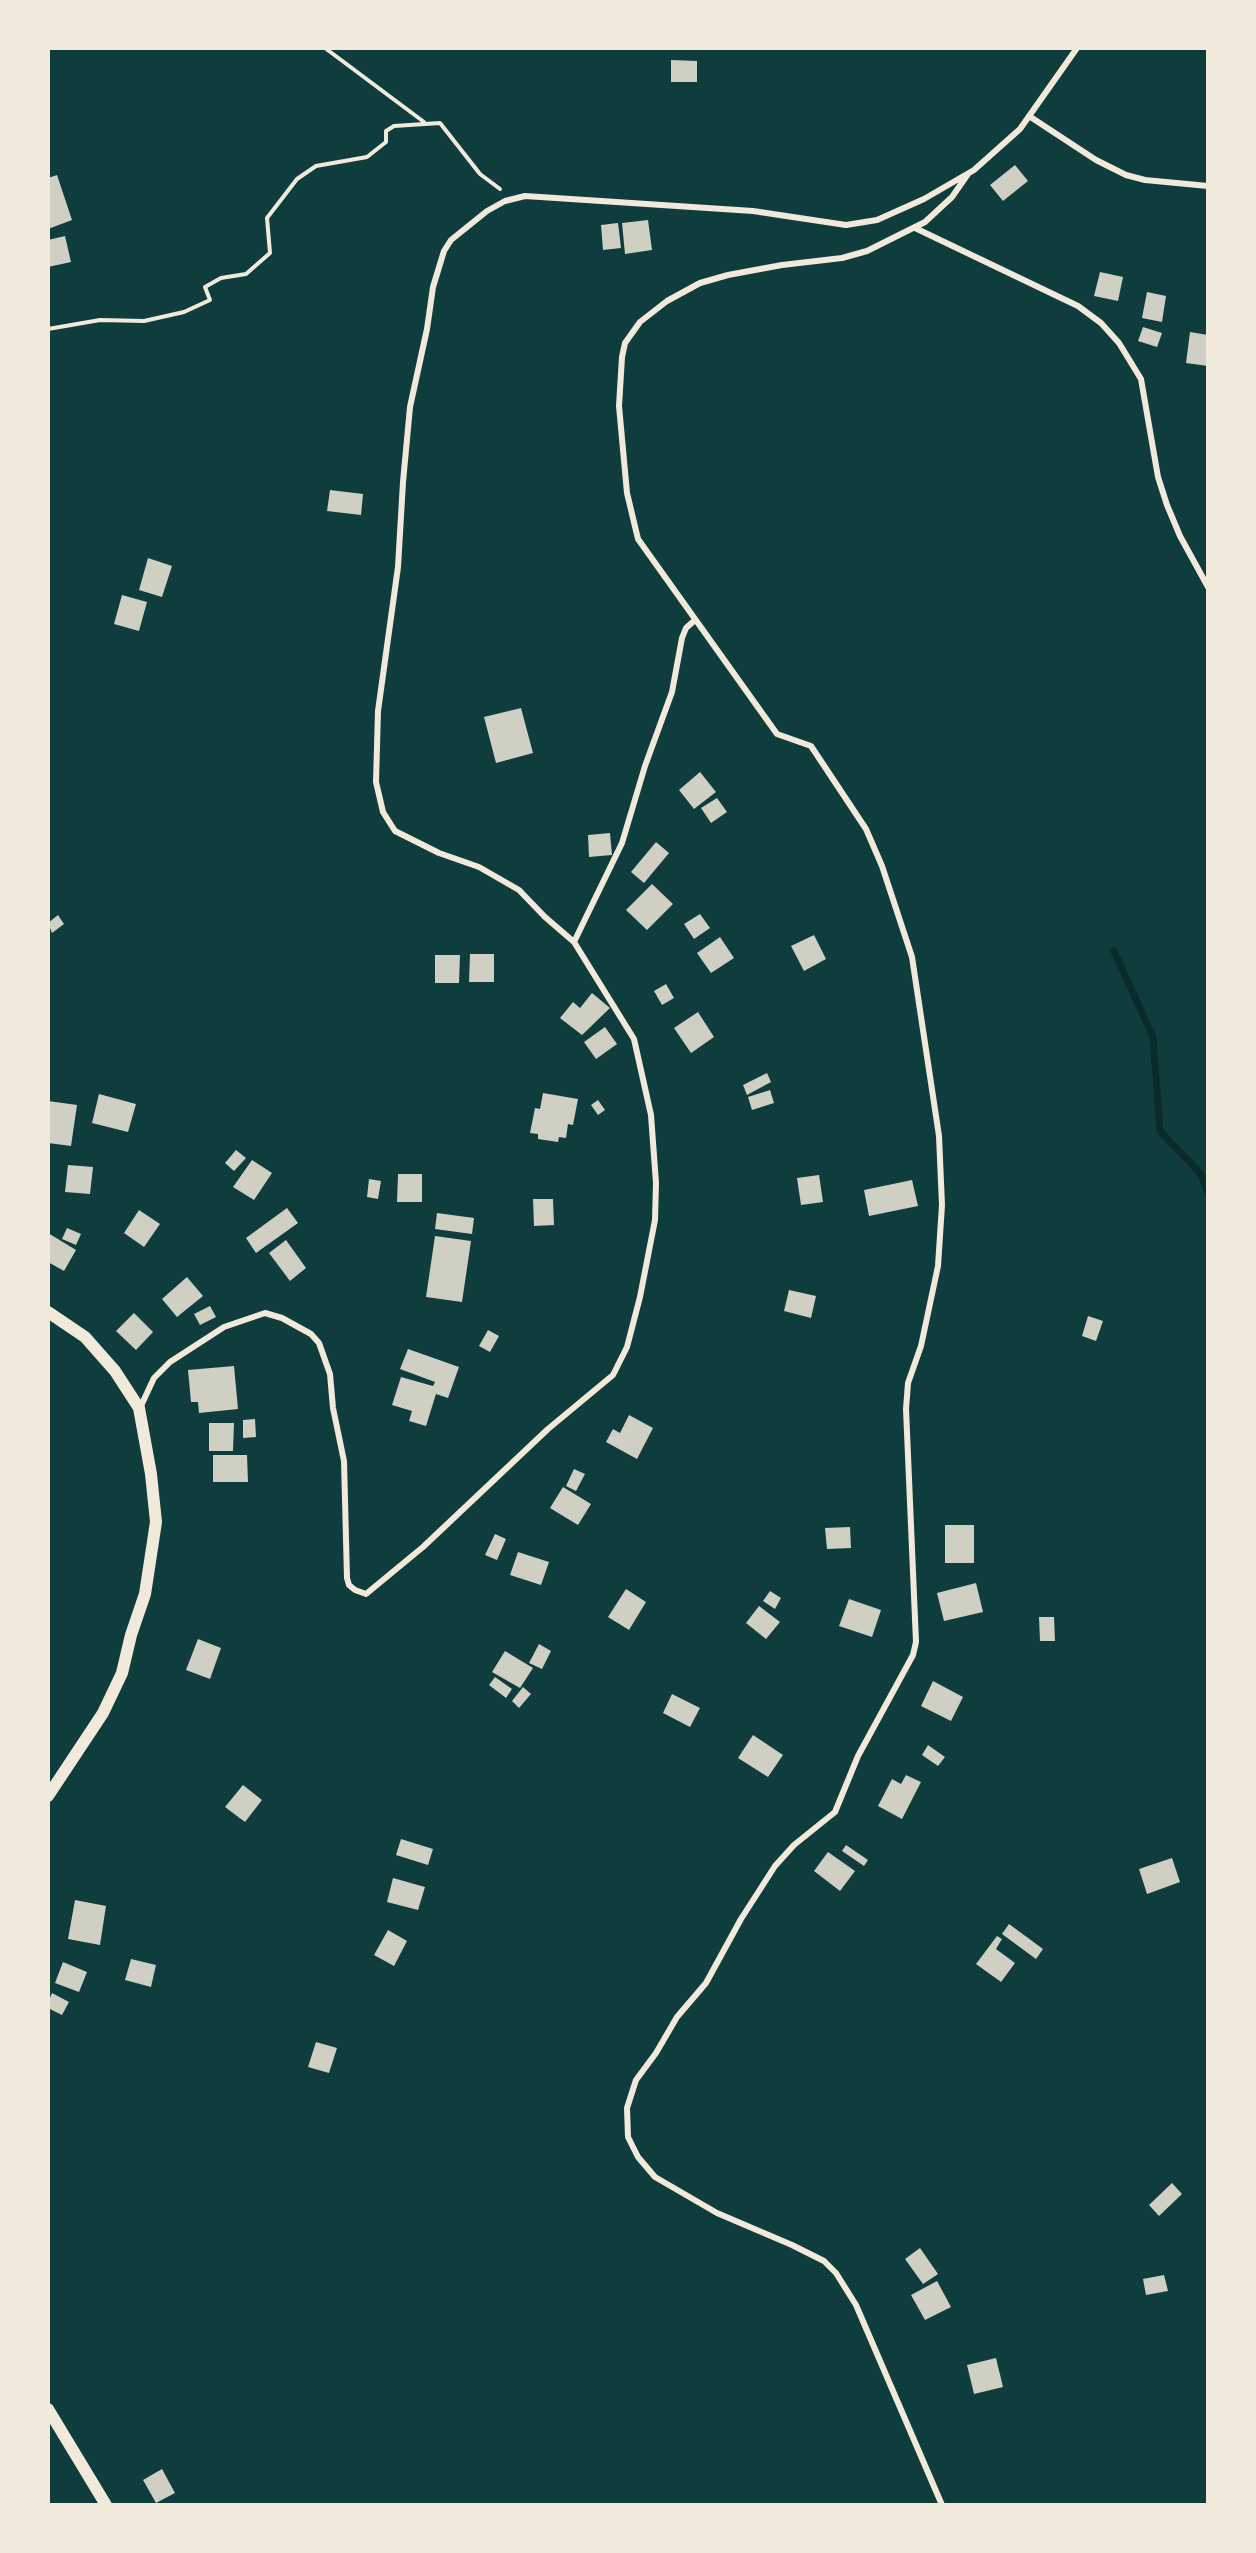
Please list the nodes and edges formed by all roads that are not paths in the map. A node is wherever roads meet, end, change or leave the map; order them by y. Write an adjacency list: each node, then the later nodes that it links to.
1 (1077, 48): 2 (street)
2 (1029, 116): 3 (street); 4 (street)
3 (968, 174): 5 (street); 8 (street)
4 (1208, 186)
5 (915, 228): 6 (street); 7 (street)
6 (1208, 587)
7 (695, 620): 8 (street); 14 (street)
8 (574, 942): 10 (street)
9 (48, 1312): 10 (main road)
10 (139, 1408): 11 (main road)
11 (48, 1796)
12 (48, 2409): 13 (main road)
13 (106, 2505)
14 (942, 2505)

